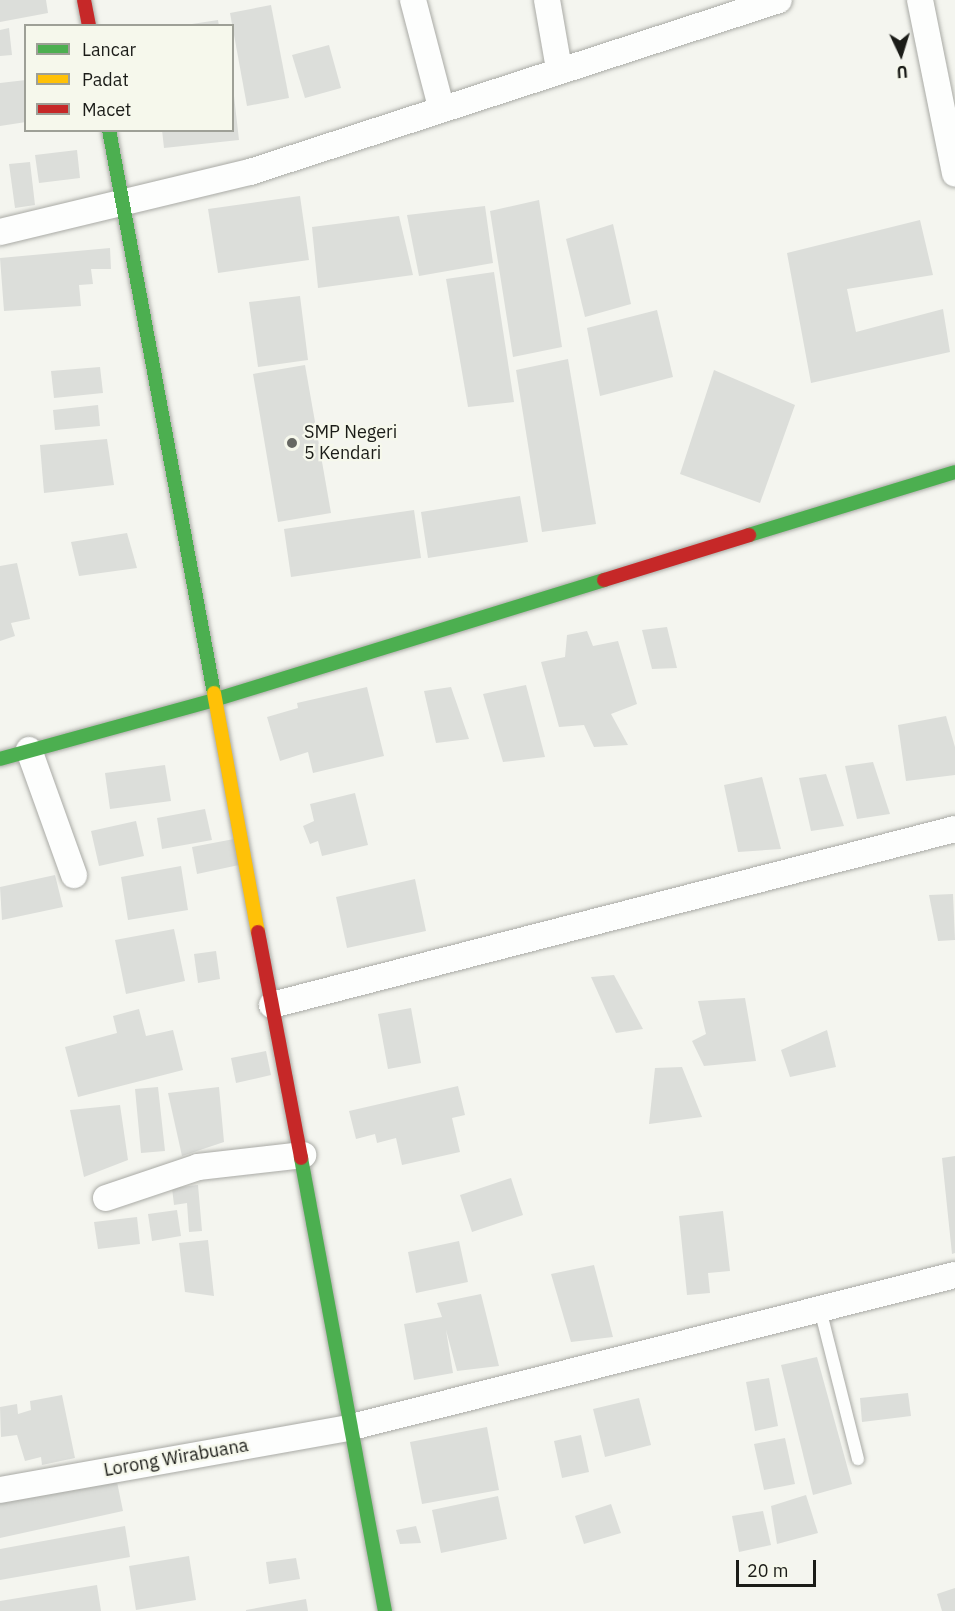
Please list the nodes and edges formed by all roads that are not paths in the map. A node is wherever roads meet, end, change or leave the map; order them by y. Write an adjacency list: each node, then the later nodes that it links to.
1 (84, 0): 6 (street)
2 (413, 0): 8 (street)
3 (547, 0): 7 (street)
4 (779, 0): 7 (street)
5 (920, 0): 10 (street)
6 (89, 24)
7 (559, 69): 8 (street)
8 (441, 107): 11 (street)
9 (109, 132): 11 (street)
10 (955, 174)
11 (123, 206): 12 (street); 14 (street)
12 (0, 232)
13 (955, 472): 14 (street)
14 (214, 700): 15 (street); 19 (street)
15 (29, 750): 16 (street); 18 (street)
16 (0, 759)
17 (955, 829): 19 (street)
18 (74, 875)
19 (272, 1005): 20 (street)
20 (303, 1155): 21 (street); 24 (street)
21 (105, 1198)
22 (955, 1275): 23 (street, Lorong Wirabuana)
23 (820, 1309): 24 (street, Lorong Wirabuana); 25 (lane)
24 (352, 1427): 26 (street, Lorong Wirabuana); 27 (street)
25 (858, 1459)
26 (0, 1490)
27 (385, 1611)

